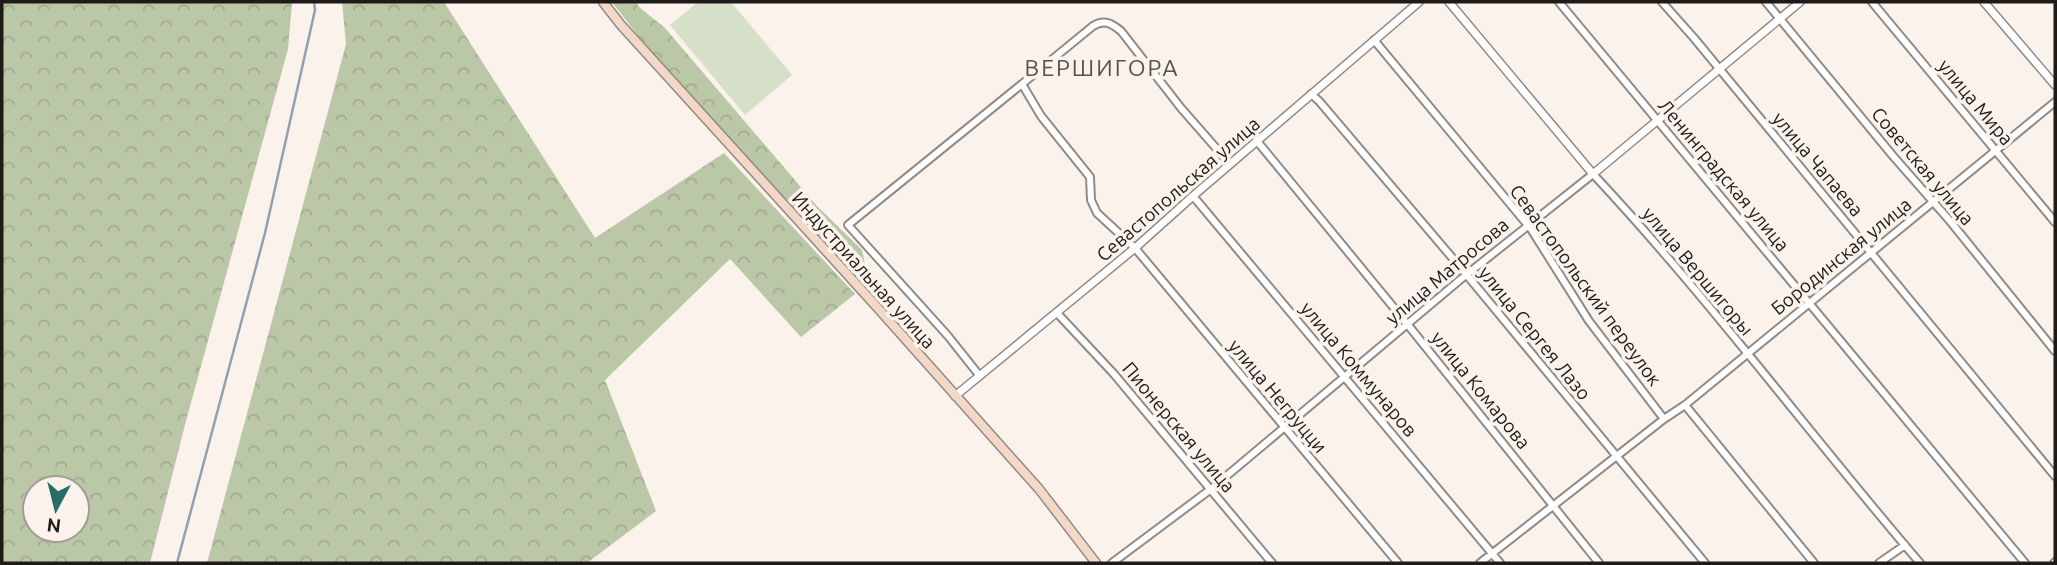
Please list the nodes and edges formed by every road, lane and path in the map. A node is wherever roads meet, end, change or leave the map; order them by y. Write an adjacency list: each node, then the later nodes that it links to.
1 (603, 2): 36 (main road, Индустриальная улица)
2 (1417, 2): 11 (street, Севастопольская улица)
3 (1449, 2): 21 (street, улица Вершигоры)
4 (1559, 2): 17 (street, Ленинградская улица)
5 (1662, 2): 12 (street, улица Чапаева)
6 (1766, 2): 10 (street, Советская улица)
7 (1800, 2): 10 (street, улица Матросова)
8 (1872, 2): 19 (street, улица Мира)
9 (1983, 2): 14 (street)
10 (1780, 19): 12 (street, улица Матросова); 23 (street, Советская улица)
11 (1374, 40): 15 (street, Севастопольская улица); 25 (street, Севастопольский переулок)
12 (1718, 69): 17 (street, улица Матросова); 27 (street, улица Чапаева)
13 (1022, 85): 20 (street); 26 (street, улица Негруцци); 34 (street)
14 (2055, 85)
15 (1311, 94): 18 (street, Севастопольская улица); 28 (street, улица Сергея Лазо)
16 (2055, 102): 19 (street, Бородинская улица)
17 (1658, 121): 21 (street, улица Матросова); 29 (street, Ленинградская улица)
18 (1257, 141): 20 (street, Севастопольская улица); 31 (street, улица Комарова)
19 (1996, 150): 23 (street, Бородинская улица); 24 (street, улица Мира)
20 (1230, 164): 22 (street, Севастопольская улица)
21 (1593, 174): 25 (street, улица Матросова); 33 (street, улица Вершигоры)
22 (1193, 196): 26 (street, Севастопольская улица); 35 (street, улица Коммунаров)
23 (1933, 202): 27 (street, Бородинская улица); 32 (street, Советская улица)
24 (2055, 222)
25 (1527, 225): 28 (street, улица Матросова); 38 (street, Севастопольский переулок)
26 (1135, 248): 30 (street, Севастопольская улица); 39 (street, улица Негруцци)
27 (1871, 253): 29 (street, Бородинская улица); 41 (street, улица Чапаева)
28 (1466, 274): 31 (street, улица Матросова); 40 (street, улица Сергея Лазо)
29 (1809, 302): 33 (street, Бородинская улица); 57 (street, Ленинградская улица)
30 (1057, 313): 34 (street, Севастопольская улица); 42 (street, Пионерская улица)
31 (1408, 324): 35 (street, улица Матросова); 43 (street, улица Комарова)
32 (2055, 351)
33 (1747, 354): 37 (street, Бородинская улица); 44 (street, улица Вершигоры)
34 (979, 375): 36 (street, Севастопольская улица)
35 (1345, 376): 39 (street, улица Матросова); 45 (street, улица Коммунаров)
36 (955, 396): 46 (main road, Индустриальная улица)
37 (1685, 405): 38 (street, Бородинская улица); 54 (street)
38 (1664, 419): 40 (street, Бородинская улица)
39 (1284, 428): 42 (street, улица Матросова); 49 (street, улица Негруцци)
40 (1616, 457): 43 (street, Бородинская улица); 53 (street, улица Сергея Лазо)
41 (2055, 476)
42 (1211, 489): 47 (street, улица Матросова); 48 (street, Пионерская улица)
43 (1554, 505): 45 (street, Бородинская улица); 52 (street, улица Комарова)
44 (1905, 545): 55 (street); 56 (street, улица Вершигоры)
45 (1492, 553): 50 (street, Бородинская улица); 51 (street, улица Коммунаров)
46 (1096, 563)
47 (1112, 563)
48 (1272, 563)
49 (1398, 563)
50 (1480, 563)
51 (1500, 563)
52 (1599, 563)
53 (1705, 563)
54 (1814, 563)
55 (1879, 563)
56 (1920, 563)
57 (2025, 563)

